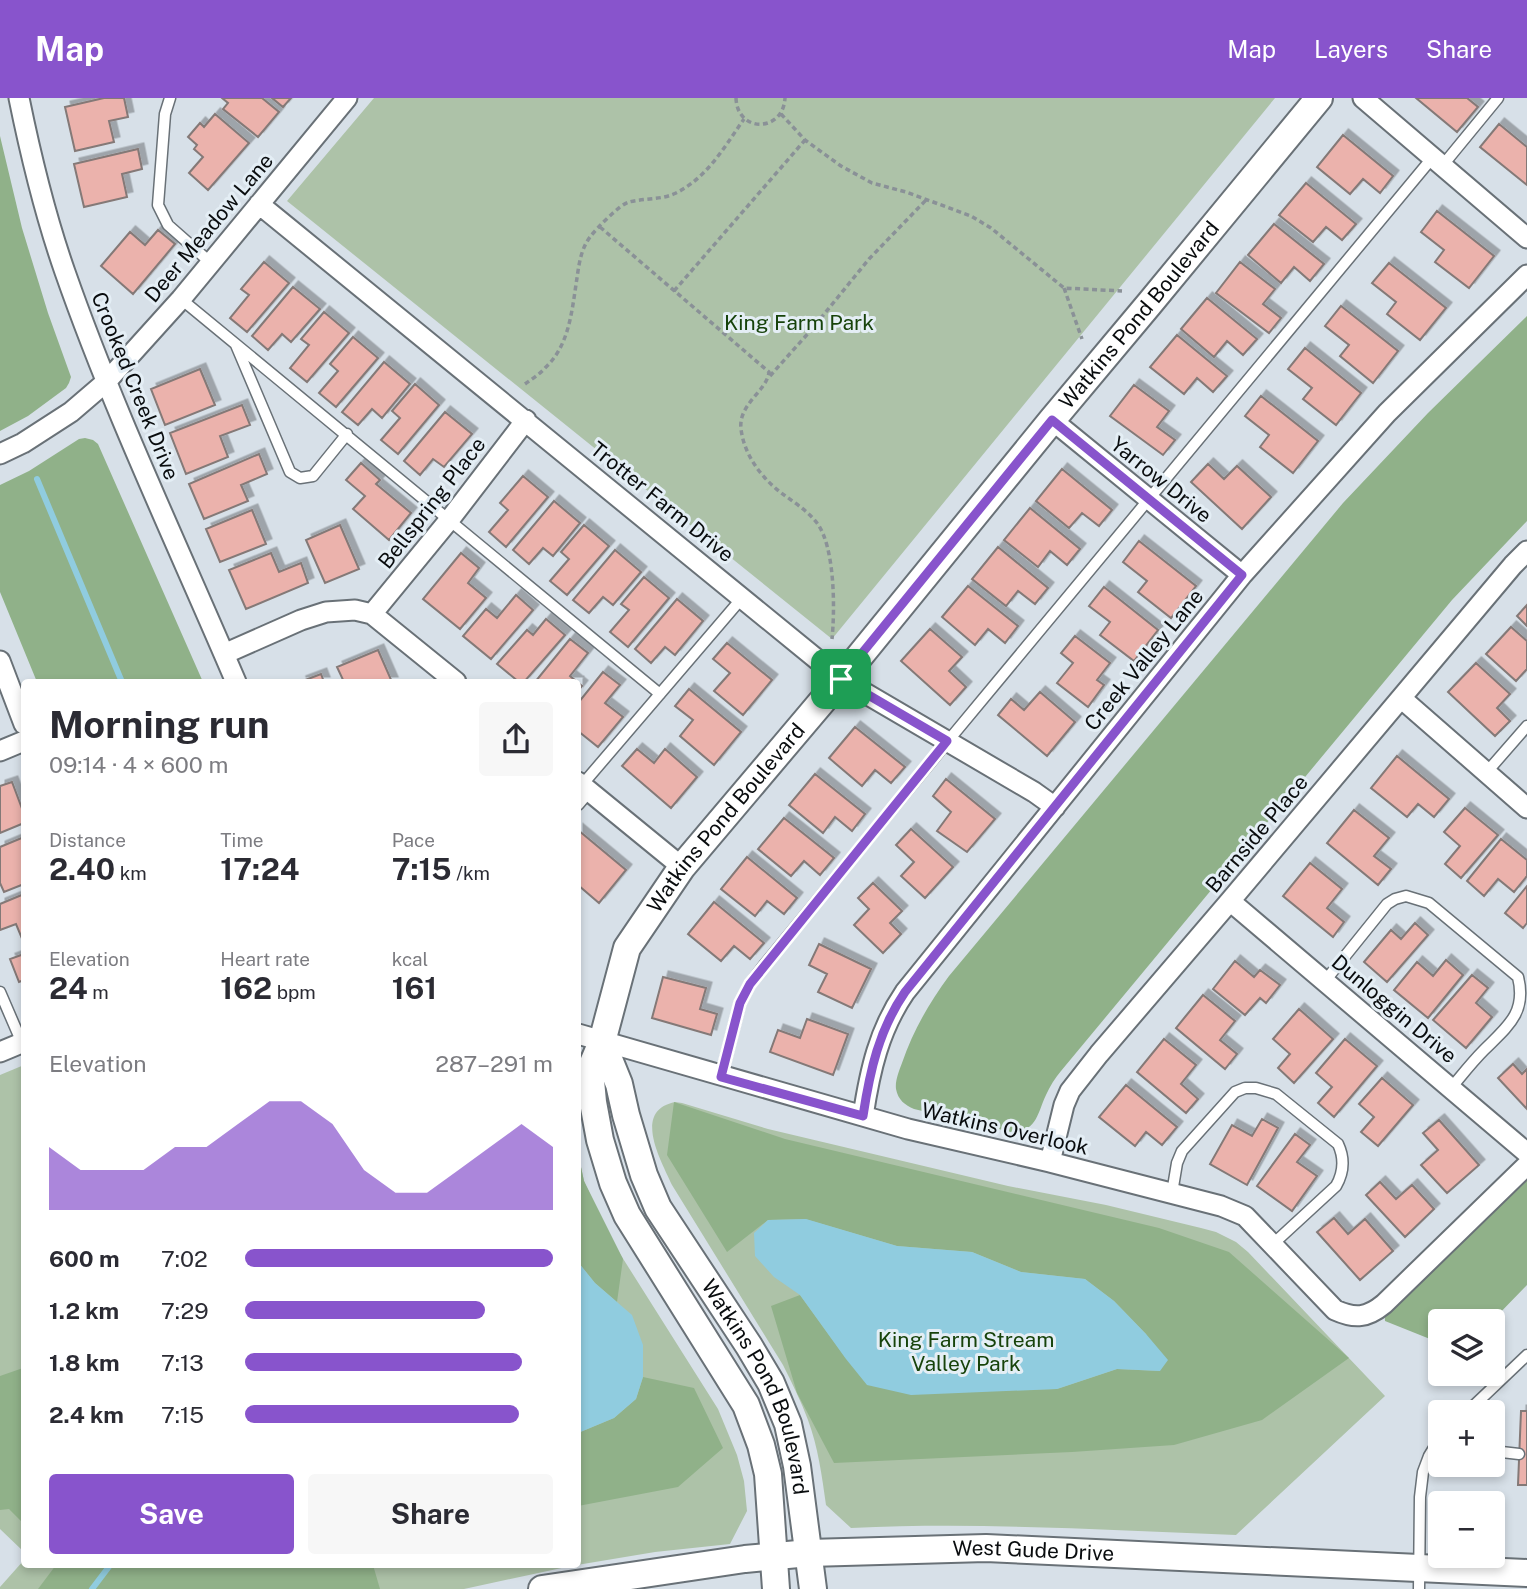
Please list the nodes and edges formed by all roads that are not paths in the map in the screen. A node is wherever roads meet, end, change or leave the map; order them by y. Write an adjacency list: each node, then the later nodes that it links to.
1 (19, 98): 14 (street, Crooked Creek Drive)
2 (170, 98): 10 (lane)
3 (347, 98): 8 (street, Deer Meadow Lane)
4 (1319, 98): 16 (street, Watkins Pond Boulevard)
5 (1363, 98): 7 (street)
6 (1498, 98): 7 (lane)
7 (1438, 161): 9 (street); 19 (lane)
8 (259, 204): 10 (street, Deer Meadow Lane); 15 (street, Trotter Farm Drive)
9 (1527, 238)
10 (211, 263): 12 (street, Deer Meadow Lane)
11 (1527, 275): 22 (street, Creek Valley Lane)
12 (181, 299): 13 (lane); 14 (street, Deer Meadow Lane)
13 (235, 342): 17 (lane); 17 (lane)
14 (106, 382): 18 (street, Deer Meadow Lane); 25 (street, Crooked Creek Drive)
15 (526, 420): 20 (street, Bellspring Place); 23 (street, Trotter Farm Drive)
16 (1052, 420): 19 (street, Yarrow Drive); 29 (street, Watkins Pond Boulevard)
17 (347, 435): 20 (lane)
18 (0, 454)
19 (1150, 499): 22 (street, Yarrow Drive); 34 (lane)
20 (450, 519): 24 (street, Bellspring Place); 30 (lane)
21 (1527, 551): 31 (street, Barnside Place)
22 (1242, 575): 39 (street, Creek Valley Lane)
23 (742, 598): 29 (street, Trotter Farm Drive); 30 (lane)
24 (372, 614): 25 (street); 28 (street)
25 (224, 654): 27 (street, Crooked Creek Drive)
26 (0, 661): 32 (street)
27 (235, 679)
28 (452, 679)
29 (841, 679): 34 (street, Trotter Farm Drive); 41 (street, Watkins Pond Boulevard)
30 (660, 694): 38 (lane)
31 (1401, 698): 37 (street); 42 (street, Barnside Place)
32 (21, 716)
33 (1527, 726): 37 (lane)
34 (947, 741): 39 (street, Trotter Farm Drive); 49 (lane)
35 (21, 742): 36 (street)
36 (0, 751)
37 (1486, 773): 40 (street)
38 (582, 791): 41 (street)
39 (1055, 807): 51 (street, Creek Valley Lane)
40 (1527, 808)
41 (682, 867): 46 (street, Watkins Pond Boulevard)
42 (1230, 901): 43 (street, Dunloggin Drive); 53 (street, Barnside Place)
43 (1325, 981): 50 (street, Dunloggin Drive); 50 (lane)
44 (0, 992): 45 (lane)
45 (21, 1038)
46 (589, 1038): 49 (street, Watkins Overlook); 62 (street, Watkins Pond Boulevard); 63 (street, Watkins Pond Boulevard)
47 (21, 1043): 48 (street)
48 (0, 1052)
49 (721, 1077): 51 (street, Watkins Overlook)
50 (1451, 1088): 52 (street, Dunloggin Drive)
51 (863, 1116): 53 (street, Watkins Overlook)
52 (1527, 1153)
53 (1050, 1162): 55 (street, Watkins Overlook)
54 (1527, 1165): 56 (street, Watkins Overlook)
55 (1172, 1194): 56 (street, Watkins Overlook); 56 (lane)
56 (1273, 1244)
57 (1527, 1356): 58 (lane)
58 (1480, 1400)
59 (1505, 1452): 60 (lane)
60 (1519, 1454)
61 (1428, 1459): 65 (lane)
62 (808, 1553): 63 (street, West Gude Drive); 65 (street, West Gude Drive); 68 (street, Watkins Pond Boulevard)
63 (774, 1556): 66 (street, West Gude Drive); 67 (street, Watkins Pond Boulevard)
64 (1527, 1573): 65 (street, West Gude Drive)
65 (1419, 1578)
66 (542, 1589)
67 (776, 1589)
68 (813, 1589)

